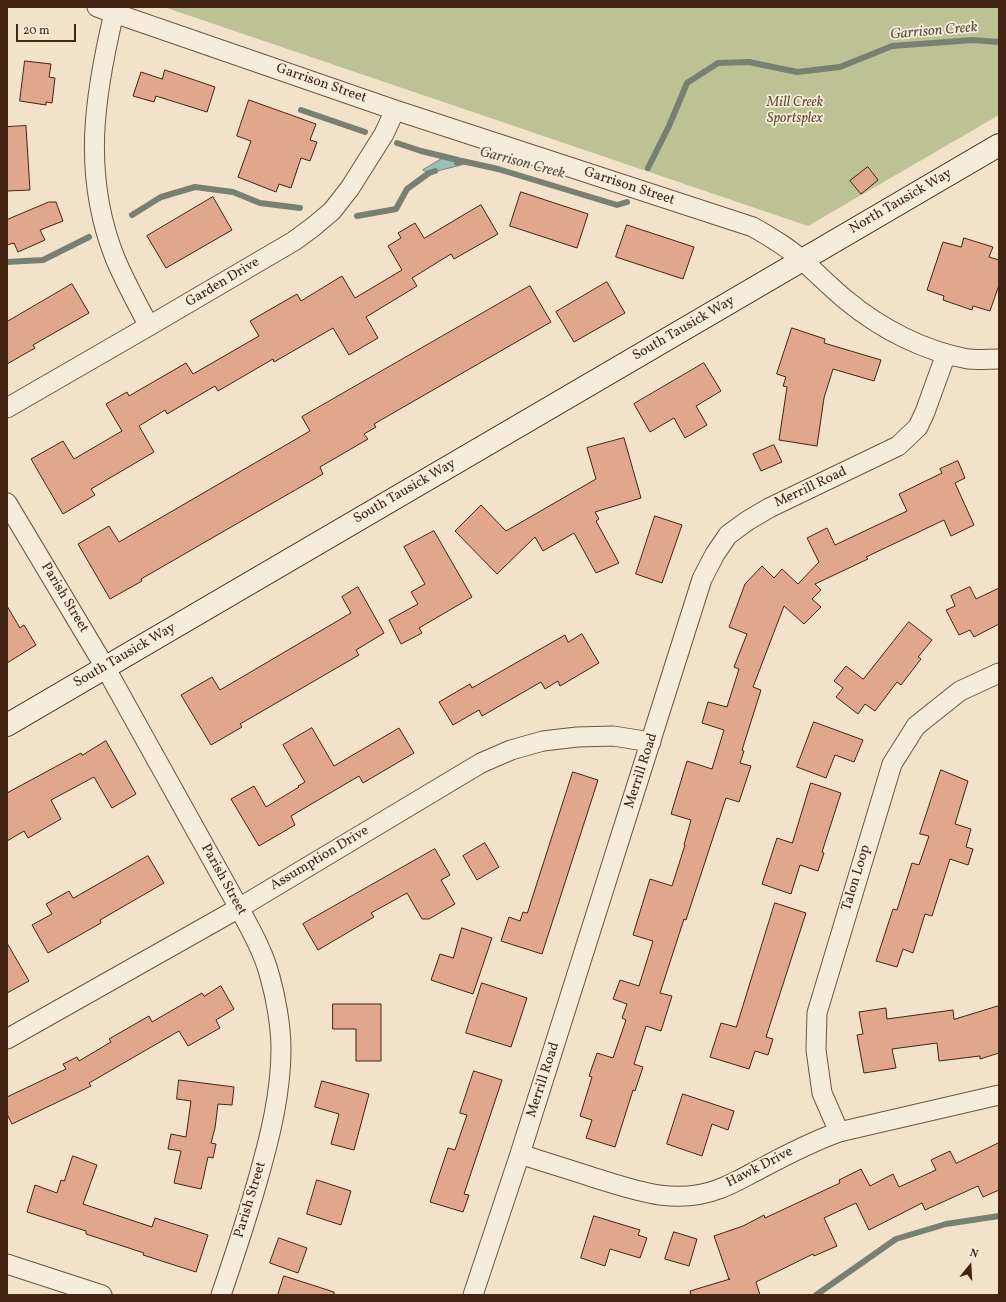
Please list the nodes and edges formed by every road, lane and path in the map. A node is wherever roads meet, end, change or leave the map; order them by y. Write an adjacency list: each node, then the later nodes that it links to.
1 (105, 10): 2 (street, Garrison Street); 5 (street)
2 (395, 110): 4 (street, Garrison Street); 5 (street, Garden Drive)
3 (999, 145): 4 (main road, North Tausick Way)
4 (802, 260): 6 (street, Garrison Street); 10 (main road, South Tausick Way)
5 (149, 326): 8 (street, Garden Drive)
6 (946, 354): 7 (street, Garrison Street); 13 (street, Merrill Road)
7 (999, 359)
8 (7, 408)
9 (7, 503): 10 (street, Parish Street)
10 (105, 667): 12 (main road, South Tausick Way); 14 (street, Parish Street)
11 (999, 673): 17 (street, Talon Loop)
12 (7, 725)
13 (651, 742): 14 (street, Assumption Drive); 18 (street, Merrill Road)
14 (239, 908): 15 (street, Assumption Drive); 21 (street, Parish Street)
15 (7, 1039)
16 (999, 1095): 17 (street, Hawk Drive)
17 (839, 1132): 18 (street, Hawk Drive)
18 (520, 1154): 22 (street, Merrill Road)
19 (7, 1264): 20 (street)
20 (102, 1295)
21 (221, 1295)
22 (473, 1295)

